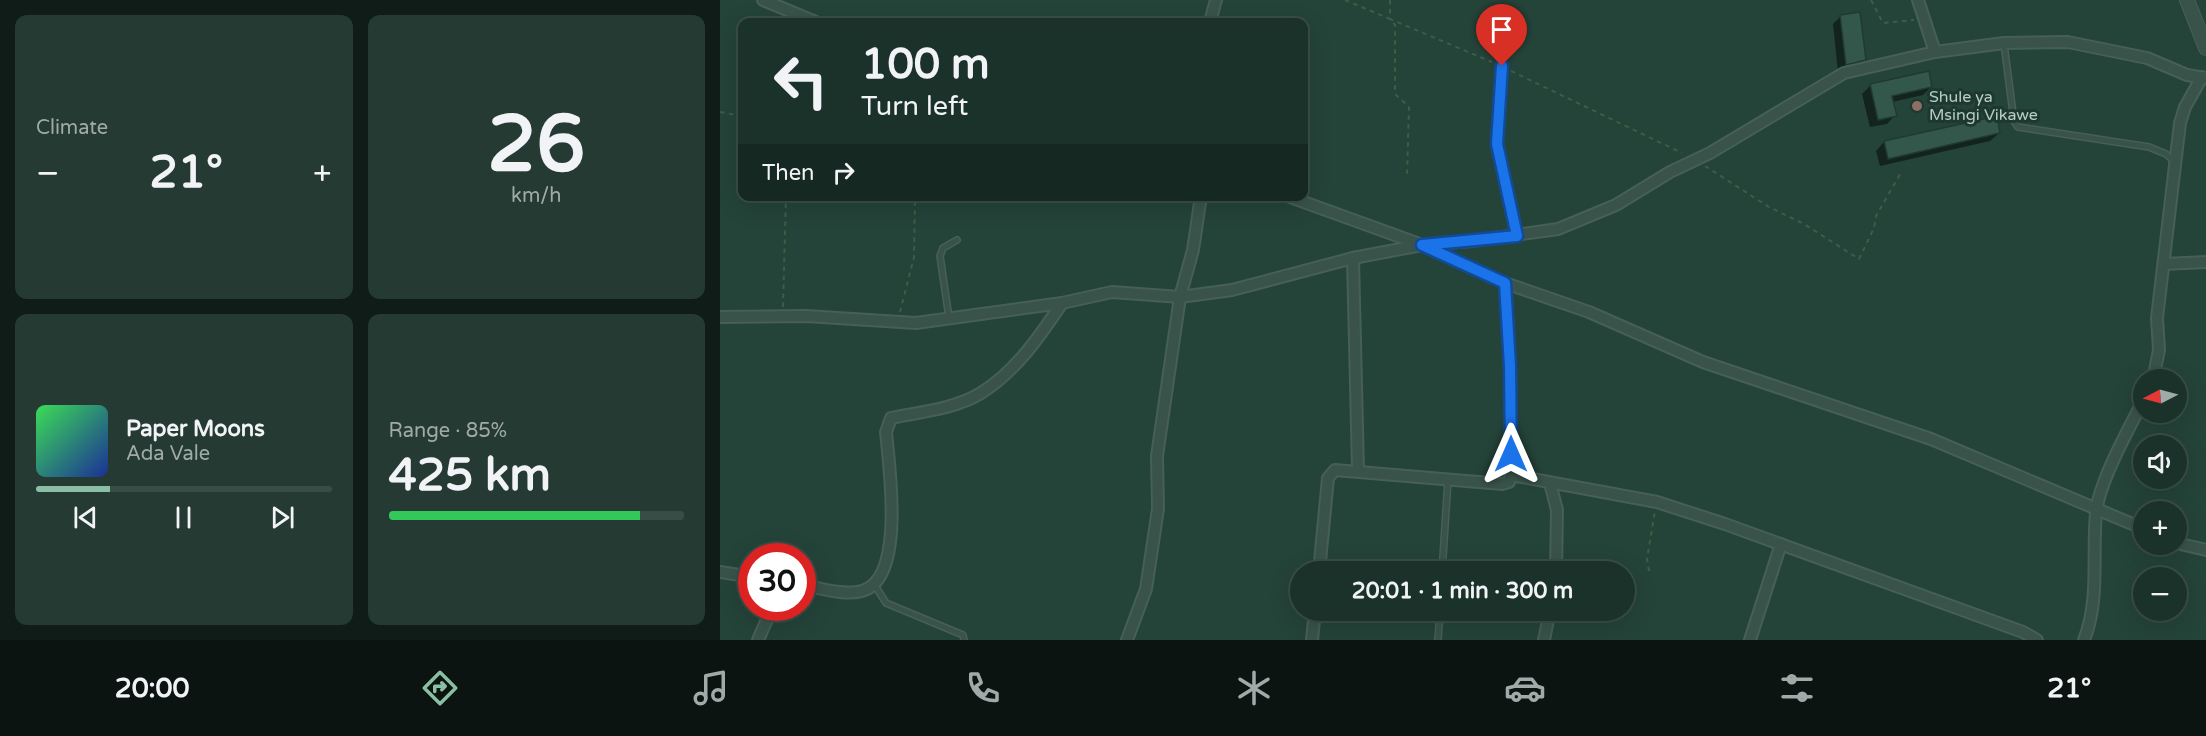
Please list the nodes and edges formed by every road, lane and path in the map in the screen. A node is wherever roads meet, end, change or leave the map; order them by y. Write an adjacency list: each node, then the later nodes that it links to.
1 (763, 0): 8 (street)
2 (1216, 0): 9 (street)
3 (1345, 0): 11 (path)
4 (1390, 0): 11 (path)
5 (1871, 0): 10 (path)
6 (1918, 0): 10 (street)
7 (2187, 0): 13 (street)
8 (806, 18)
9 (1211, 18)
10 (1924, 18): 14 (street)
11 (1390, 20): 15 (path); 22 (path)
12 (2004, 43): 14 (street); 16 (street); 20 (lane)
13 (2206, 48)
14 (1935, 52): 19 (street)
15 (1502, 66): 19 (path); 27 (street)
16 (2204, 78): 20 (street)
17 (720, 112): 18 (path)
18 (738, 115)
19 (1695, 160): 21 (path); 27 (street)
20 (2176, 164): 32 (street)
21 (1902, 171)
22 (1407, 176)
23 (786, 201): 37 (path)
24 (915, 201): 39 (path)
25 (1200, 201): 34 (street)
26 (1301, 201): 29 (street)
27 (1517, 236): 29 (street)
28 (957, 240): 38 (lane)
29 (1422, 245): 30 (street); 33 (street)
30 (1353, 258): 34 (street); 42 (street)
31 (2206, 262): 32 (street)
32 (2164, 264): 40 (street)
33 (1505, 283): 43 (street); 47 (street)
34 (1180, 297): 35 (street); 66 (street)
35 (1062, 303): 38 (street); 58 (street)
36 (720, 316): 37 (street)
37 (783, 316): 39 (street)
38 (950, 320): 39 (street)
39 (897, 324)
40 (2155, 369)
41 (2133, 420): 47 (street)
42 (1358, 470): 44 (street); 52 (street)
43 (1511, 476): 44 (street); 45 (street)
44 (1448, 479): 53 (lane)
45 (1550, 483): 46 (street); 54 (street)
46 (1657, 502): 49 (street); 55 (path)
47 (2096, 510): 48 (street); 72 (street)
48 (2133, 525)
49 (1781, 544): 70 (street); 71 (street)
50 (2187, 546): 51 (street)
51 (2206, 550)
52 (1320, 561)
53 (1443, 561)
54 (1556, 561)
55 (1649, 571)
56 (720, 572): 57 (street)
57 (738, 575)
58 (874, 584): 59 (street); 65 (lane)
59 (816, 587)
60 (766, 621): 64 (street)
61 (1314, 621): 67 (street)
62 (1439, 621): 68 (lane)
63 (1548, 621): 69 (street)
64 (758, 640)
65 (964, 640)
66 (1127, 640)
67 (1312, 640)
68 (1438, 640)
69 (1544, 640)
70 (1750, 640)
71 (2037, 640)
72 (2084, 640)

